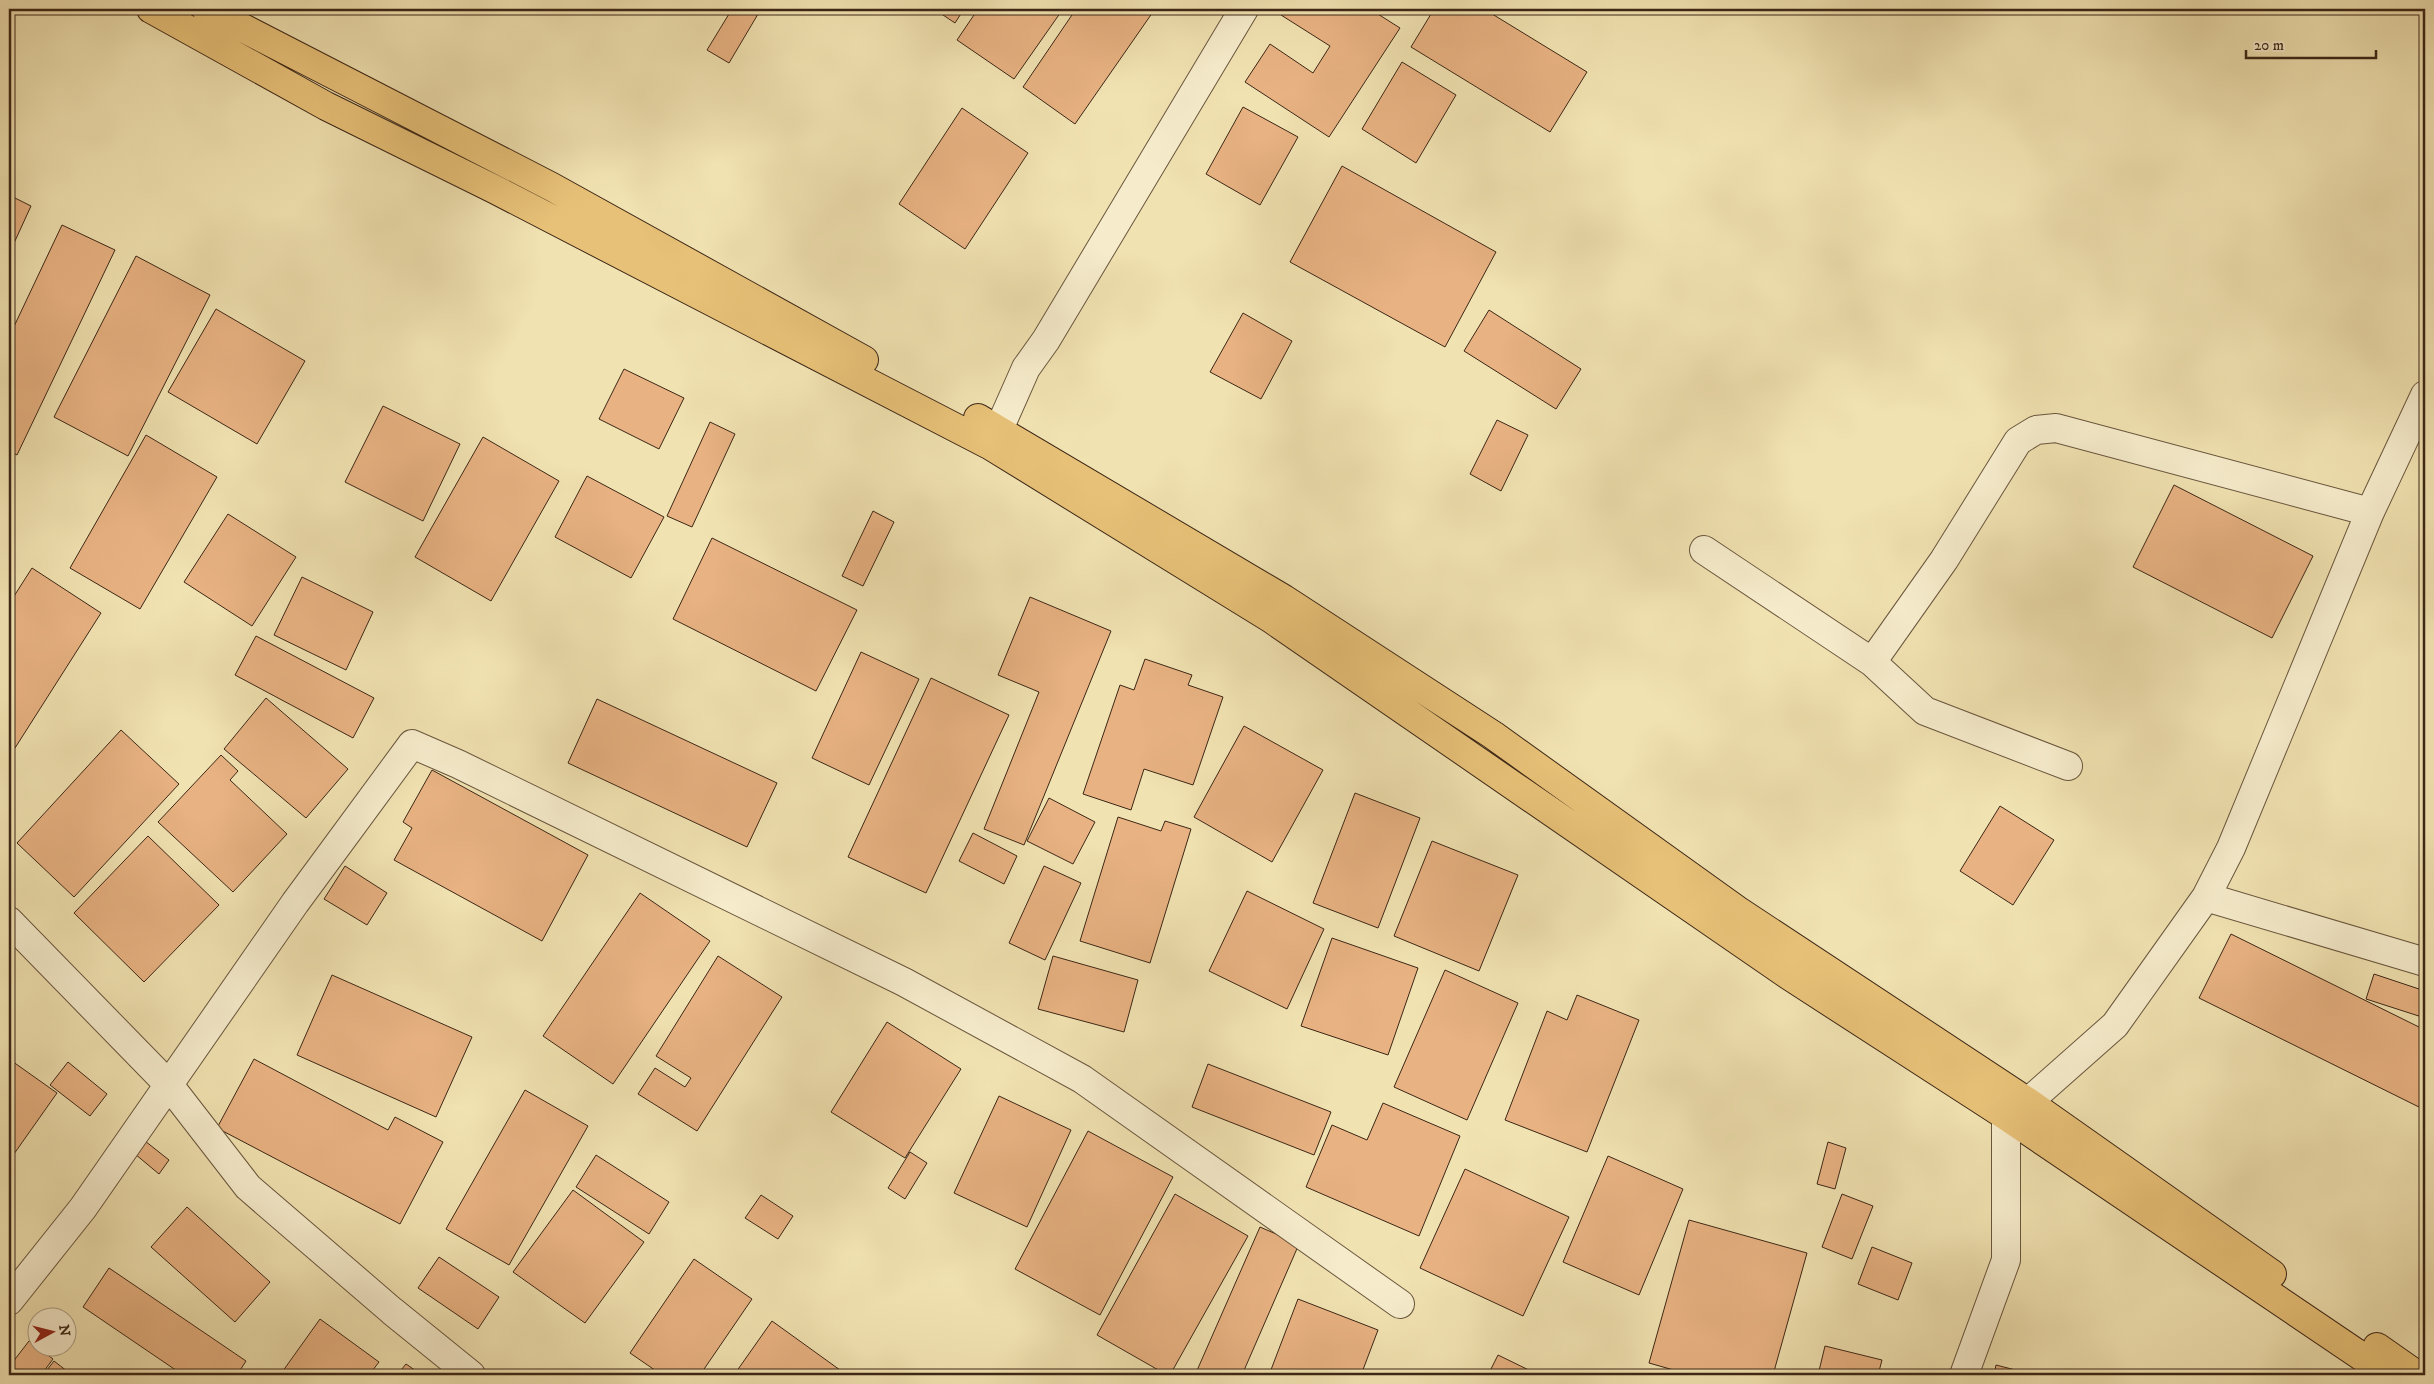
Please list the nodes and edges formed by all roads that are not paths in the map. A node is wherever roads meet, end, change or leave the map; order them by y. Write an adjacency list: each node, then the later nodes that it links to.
1 (151, 9): 14 (main road)
2 (206, 9): 5 (main road)
3 (1244, 9): 5 (street)
4 (2425, 395): 6 (street)
5 (999, 428): 14 (main road)
6 (2370, 512): 8 (street); 10 (street)
7 (1704, 550): 8 (street)
8 (1872, 662): 9 (street)
9 (2068, 766)
10 (2206, 897): 12 (street); 14 (street)
11 (9, 921): 13 (street)
12 (2425, 962)
13 (169, 1085): 15 (street); 16 (street); 17 (street)
14 (2017, 1109): 18 (street); 19 (main road); 20 (main road)
15 (9, 1300)
16 (1400, 1304)
17 (471, 1375)
18 (1964, 1375)
19 (2389, 1375)
20 (2417, 1375)

